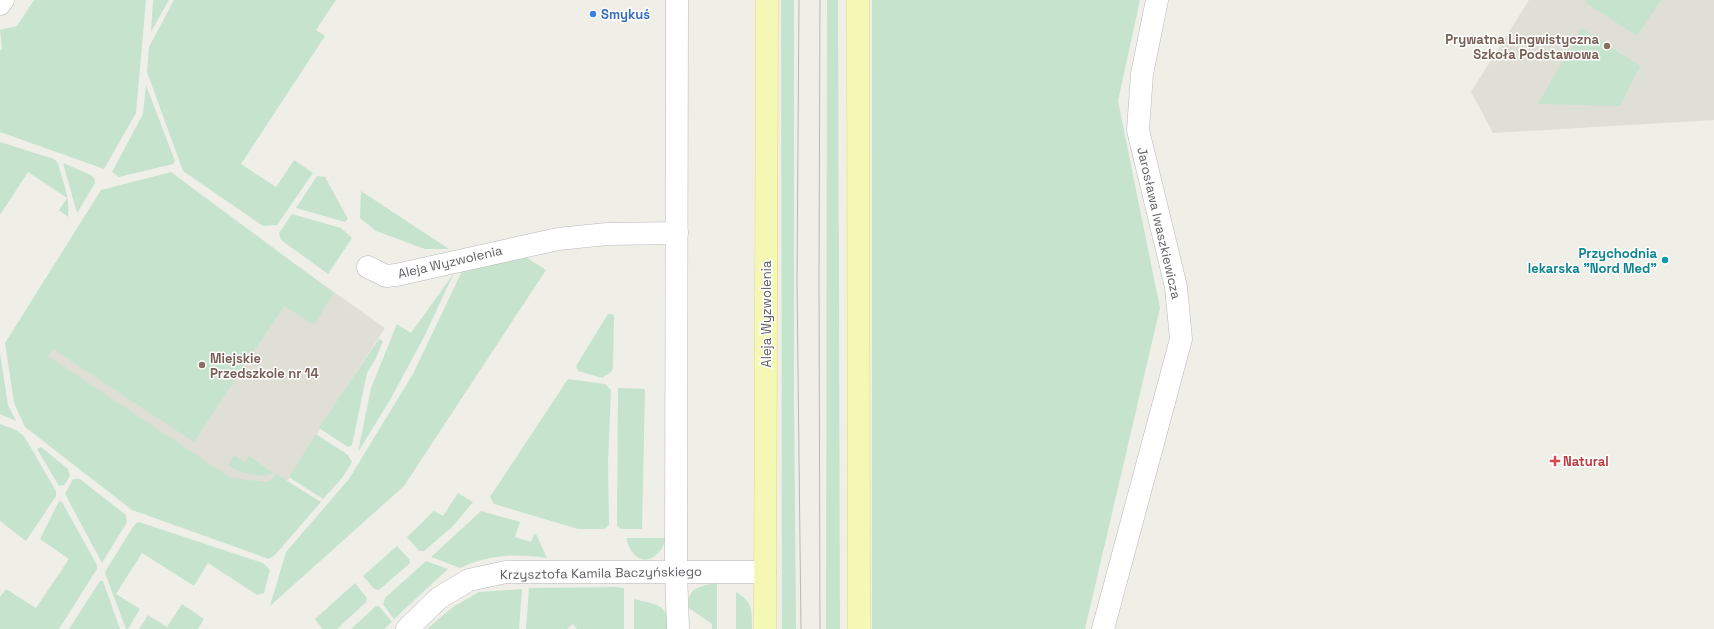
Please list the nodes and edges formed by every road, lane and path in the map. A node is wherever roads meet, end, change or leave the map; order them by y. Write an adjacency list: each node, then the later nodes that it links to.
1 (3, 0): 6 (street)
2 (677, 0): 7 (street)
3 (768, 0): 10 (main road, Aleja Wyzwolenia)
4 (858, 0): 14 (main road)
5 (1157, 0): 15 (street, Jarosława Iwaszkiewicza)
6 (0, 4)
7 (677, 234): 8 (street, Aleja Wyzwolenia); 9 (street)
8 (368, 267)
9 (676, 572): 10 (street, Krzysztofa Kamila Baczyńskiego); 11 (street, Krzysztofa Kamila Baczyńskiego); 12 (street)
10 (765, 572): 13 (main road, Aleja Wyzwolenia)
11 (407, 629)
12 (678, 629)
13 (765, 629)
14 (859, 629)
15 (1102, 629)

